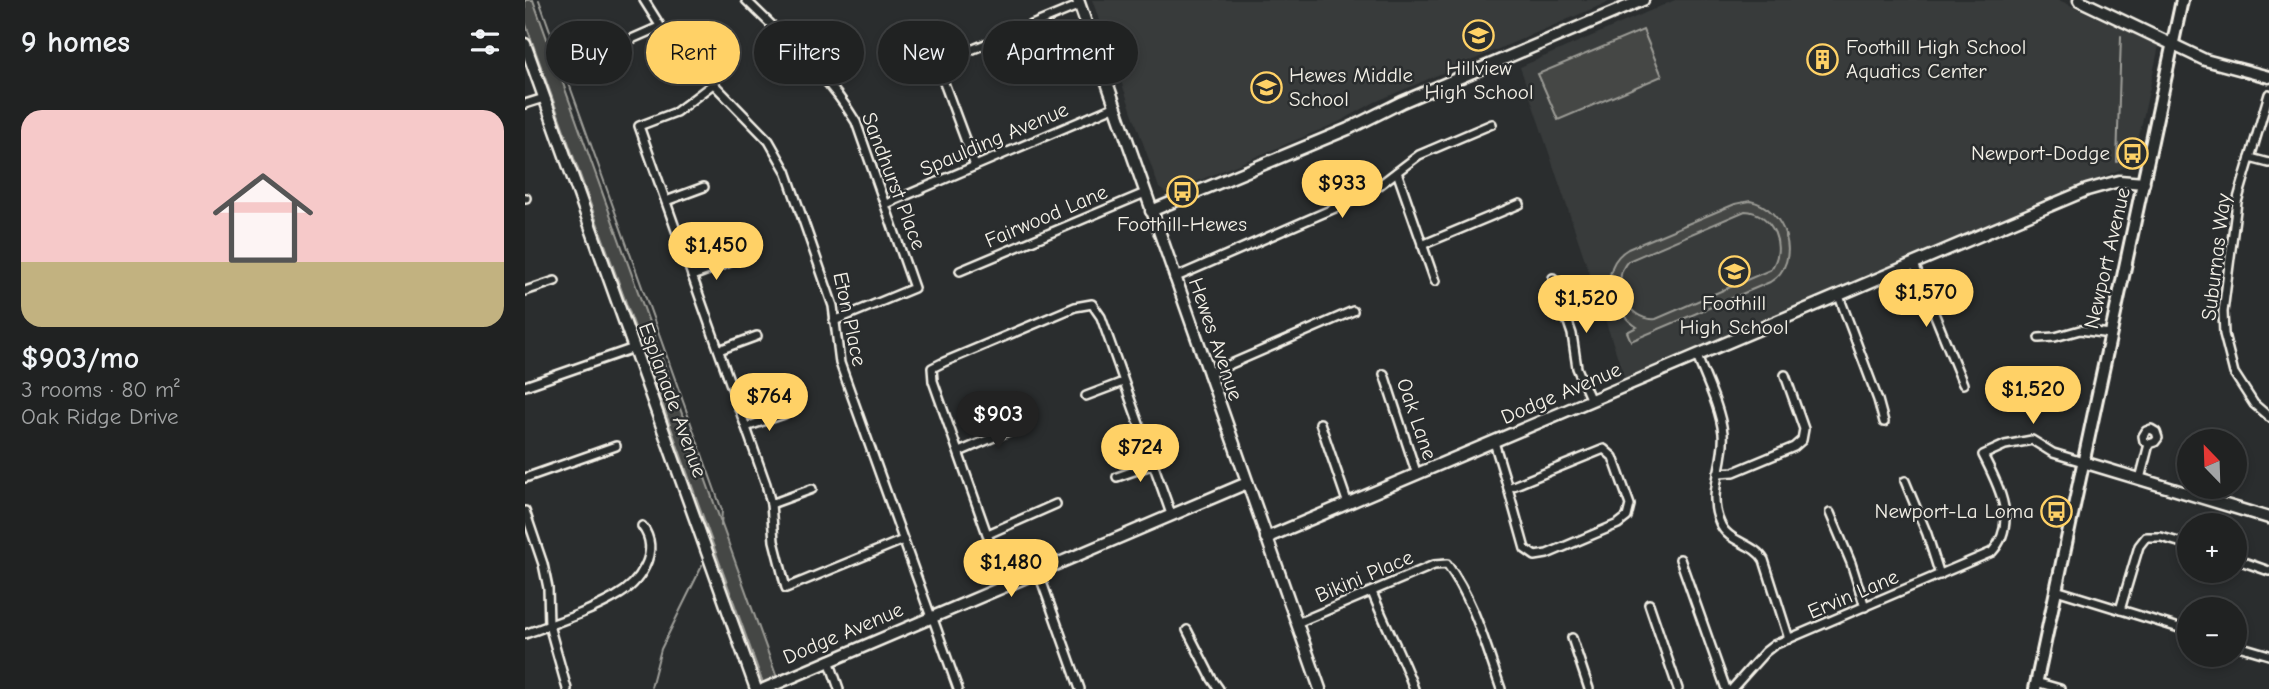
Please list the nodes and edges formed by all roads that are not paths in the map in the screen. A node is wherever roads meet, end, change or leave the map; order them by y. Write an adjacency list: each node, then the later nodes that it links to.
1 (644, 0): 7 (street, Eton Place)
2 (1643, 0): 29 (street)
3 (2079, 0): 10 (street)
4 (2182, 0): 10 (main road, Newport Avenue)
5 (747, 1): 8 (street, Sandhurst Place)
6 (1079, 2): 17 (street, Hewes Avenue); 21 (street)
7 (656, 21)
8 (767, 21)
9 (525, 44): 15 (street, Esplanade Avenue)
10 (2171, 45): 11 (street); 23 (main road, Newport Avenue)
11 (2269, 78)
12 (713, 84): 26 (street); 42 (street, Eton Place)
13 (828, 84): 27 (street, Sandhurst Place)
14 (2269, 93): 19 (street, Suburnas Way)
15 (544, 97): 16 (street); 46 (street, Esplanade Avenue)
16 (525, 104)
17 (1116, 106): 21 (street, Spaulding Avenue); 25 (street, Hewes Avenue)
18 (1492, 124): 22 (street)
19 (2250, 158): 20 (street); 58 (street, Suburnas Way)
20 (2269, 163)
21 (975, 166): 27 (street, Spaulding Avenue)
22 (1397, 172): 30 (street); 35 (street)
23 (2144, 183): 32 (street, Dodge Avenue); 43 (main road, Newport Avenue)
24 (704, 187): 26 (street)
25 (1145, 193): 29 (street, Hewes Avenue); 33 (street, Fairwood Lane)
26 (666, 201): 34 (street)
27 (886, 204): 42 (street, Sandhurst Place)
28 (1520, 204): 30 (street)
29 (1151, 211): 35 (street, Hewes Avenue)
30 (1422, 245): 38 (street)
31 (730, 262): 34 (street)
32 (1914, 264): 40 (street, Dodge Avenue); 53 (street)
33 (960, 271)
34 (692, 275): 47 (street)
35 (1174, 278): 49 (street, Hewes Avenue)
36 (1553, 278): 56 (street)
37 (555, 281): 39 (street)
38 (1435, 281)
39 (525, 291)
40 (1839, 296): 48 (street, Dodge Avenue); 59 (street)
41 (1353, 311): 49 (street)
42 (834, 321): 88 (street, Eton Place)
43 (2110, 334): 45 (street); 67 (main road, Newport Avenue)
44 (757, 336): 47 (street)
45 (2039, 338)
46 (633, 348): 54 (street); 114 (street, Esplanade Avenue)
47 (719, 350): 62 (street)
48 (1697, 356): 56 (street, Dodge Avenue); 69 (street)
49 (1208, 374): 75 (street, Hewes Avenue)
50 (1384, 374): 70 (street, Oak Lane)
51 (1785, 375): 69 (street)
52 (1123, 382): 55 (street); 66 (street); 68 (street)
53 (1963, 384)
54 (525, 386)
55 (1086, 396)
56 (1591, 401): 63 (street, Dodge Avenue)
57 (784, 414): 62 (street)
58 (2268, 416)
59 (1884, 422)
60 (1027, 423): 66 (street)
61 (1319, 423): 80 (street)
62 (746, 426): 78 (street)
63 (1494, 442): 70 (street, Dodge Avenue); 76 (street)
64 (2149, 444): 73 (street)
65 (616, 446): 72 (street)
66 (959, 452): 86 (street)
67 (2084, 462): 73 (street); 94 (street, Ervin Lane); 96 (main road, Newport Avenue)
68 (1154, 464): 71 (street); 83 (street)
69 (1718, 473): 108 (street)
70 (1417, 475): 80 (street, Dodge Avenue)
71 (1117, 477)
72 (525, 478)
73 (2140, 479): 84 (street)
74 (1905, 481): 94 (street)
75 (1247, 483): 83 (street, Dodge Avenue); 87 (street, Hewes Avenue)
76 (1508, 488): 76 (street)
77 (812, 489): 78 (street)
78 (771, 504): 88 (street)
79 (1056, 504): 86 (street)
80 (1347, 504): 87 (street, Dodge Avenue)
81 (525, 510): 103 (street)
82 (1830, 513): 99 (street)
83 (1171, 514): 92 (street, Dodge Avenue)
84 (2269, 518)
85 (642, 526): 103 (street)
86 (988, 534): 95 (street)
87 (1266, 538): 102 (street, Hewes Avenue)
88 (903, 540): 101 (street, Eton Place)
89 (2177, 542): 100 (street)
90 (1680, 559): 125 (street)
91 (2247, 563): 93 (street)
92 (1038, 571): 95 (street, Dodge Avenue); 118 (street)
93 (2269, 571)
94 (1940, 575): 99 (street, Ervin Lane)
95 (1005, 585): 101 (street, Dodge Avenue)
96 (2056, 590): 100 (street); 112 (main road, Newport Avenue)
97 (1372, 592): 102 (street, Bikini Place); 121 (street); 122 (street, Bikini Place)
98 (1649, 604): 124 (street)
99 (1865, 607): 108 (street, Ervin Lane)
100 (2120, 610): 104 (street)
101 (931, 617): 111 (street, Dodge Avenue); 117 (street, Eton Place)
102 (1297, 623): 120 (street, Hewes Avenue)
103 (549, 625): 106 (street); 113 (street)
104 (2177, 627)
105 (1187, 630): 119 (street)
106 (525, 634)
107 (1572, 638): 123 (street)
108 (1789, 639): 126 (street, Ervin Lane)
109 (2247, 649): 110 (street)
110 (2269, 655)
111 (829, 660): 115 (street, Dodge Avenue); 116 (street)
112 (2036, 686): 127 (street)
113 (567, 689)
114 (756, 689)
115 (764, 689)
116 (839, 689)
117 (958, 689)
118 (1080, 689)
119 (1219, 689)
120 (1320, 689)
121 (1413, 689)
122 (1501, 689)
123 (1589, 689)
124 (1678, 689)
125 (1726, 689)
126 (1733, 689)
127 (2060, 689)

